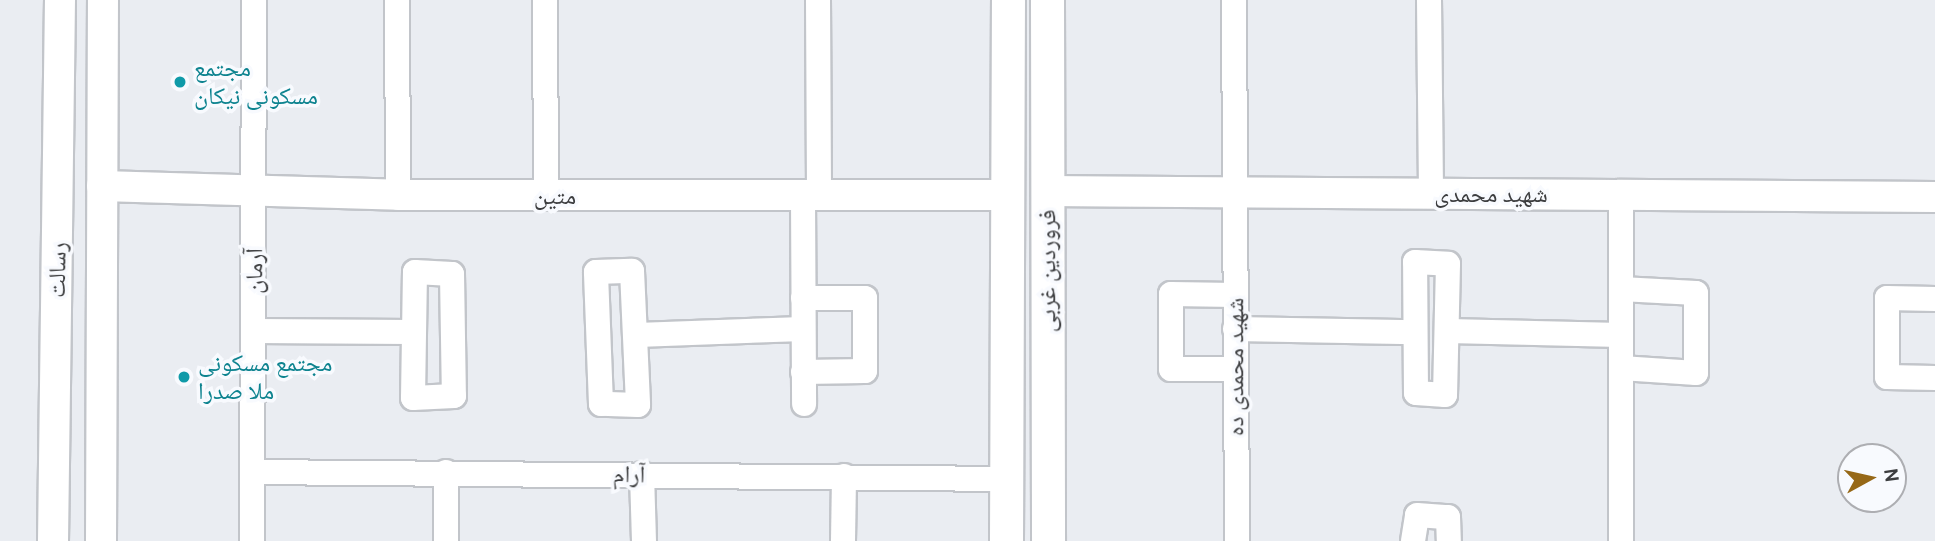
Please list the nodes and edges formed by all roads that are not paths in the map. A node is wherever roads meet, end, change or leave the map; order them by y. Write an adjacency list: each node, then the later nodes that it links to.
1 (60, 0): 44 (street, رسالت)
2 (103, 0): 11 (street, رسالت)
3 (254, 0): 12 (street, آرمان)
4 (397, 0): 16 (street)
5 (545, 0): 19 (street)
6 (818, 0): 20 (street)
7 (1008, 0): 17 (main road, فروردین غربی)
8 (1047, 0): 13 (main road, فروردین غربی)
9 (1234, 0): 14 (street, شهید محمدی ده)
10 (1429, 0): 15 (street)
11 (102, 186): 12 (street, متین); 45 (street, رسالت)
12 (254, 191): 16 (street, متین); 28 (street, آرمان)
13 (1048, 191): 14 (street, شهید محمدی); 51 (main road, فروردین غربی)
14 (1234, 192): 15 (street, شهید محمدی); 23 (street, شهید محمدی ده)
15 (1431, 194): 18 (street, شهید محمدی)
16 (398, 195): 19 (street, متین)
17 (1007, 195): 20 (street, متین); 43 (main road, فروردین غربی)
18 (1621, 195): 21 (street, شهید محمدی); 22 (street)
19 (546, 196): 20 (street, متین)
20 (811, 197): 24 (street)
21 (1935, 197)
22 (1621, 289): 33 (street); 34 (street)
23 (1235, 295): 27 (street, شهید محمدی ده); 35 (street)
24 (803, 298): 26 (street); 36 (street)
25 (1935, 299): 37 (street)
26 (803, 329): 32 (street); 36 (street)
27 (1235, 329): 31 (street); 35 (street, شهید محمدی ده)
28 (254, 331): 30 (street); 39 (street, آرمان)
29 (1448, 331): 31 (street); 31 (street); 33 (street)
30 (411, 332): 30 (street)
31 (1415, 332)
32 (637, 335): 32 (street)
33 (1621, 335): 34 (street)
34 (1621, 368): 55 (street)
35 (1235, 369): 52 (street, شهید محمدی ده)
36 (803, 372): 38 (street)
37 (1935, 378)
38 (804, 404)
39 (252, 472): 40 (street, آرام); 46 (street, آرمان)
40 (446, 472): 41 (street, آرام); 47 (street)
41 (642, 474): 42 (street, آرام); 48 (street)
42 (844, 476): 43 (street, آرام); 49 (street)
43 (1007, 479): 50 (main road, فروردین غربی)
44 (53, 541)
45 (101, 541)
46 (252, 541)
47 (446, 541)
48 (644, 541)
49 (843, 541)
50 (1006, 541)
51 (1048, 541)
52 (1237, 541)
53 (1413, 541): 54 (street)
54 (1449, 541)
55 (1621, 541)

